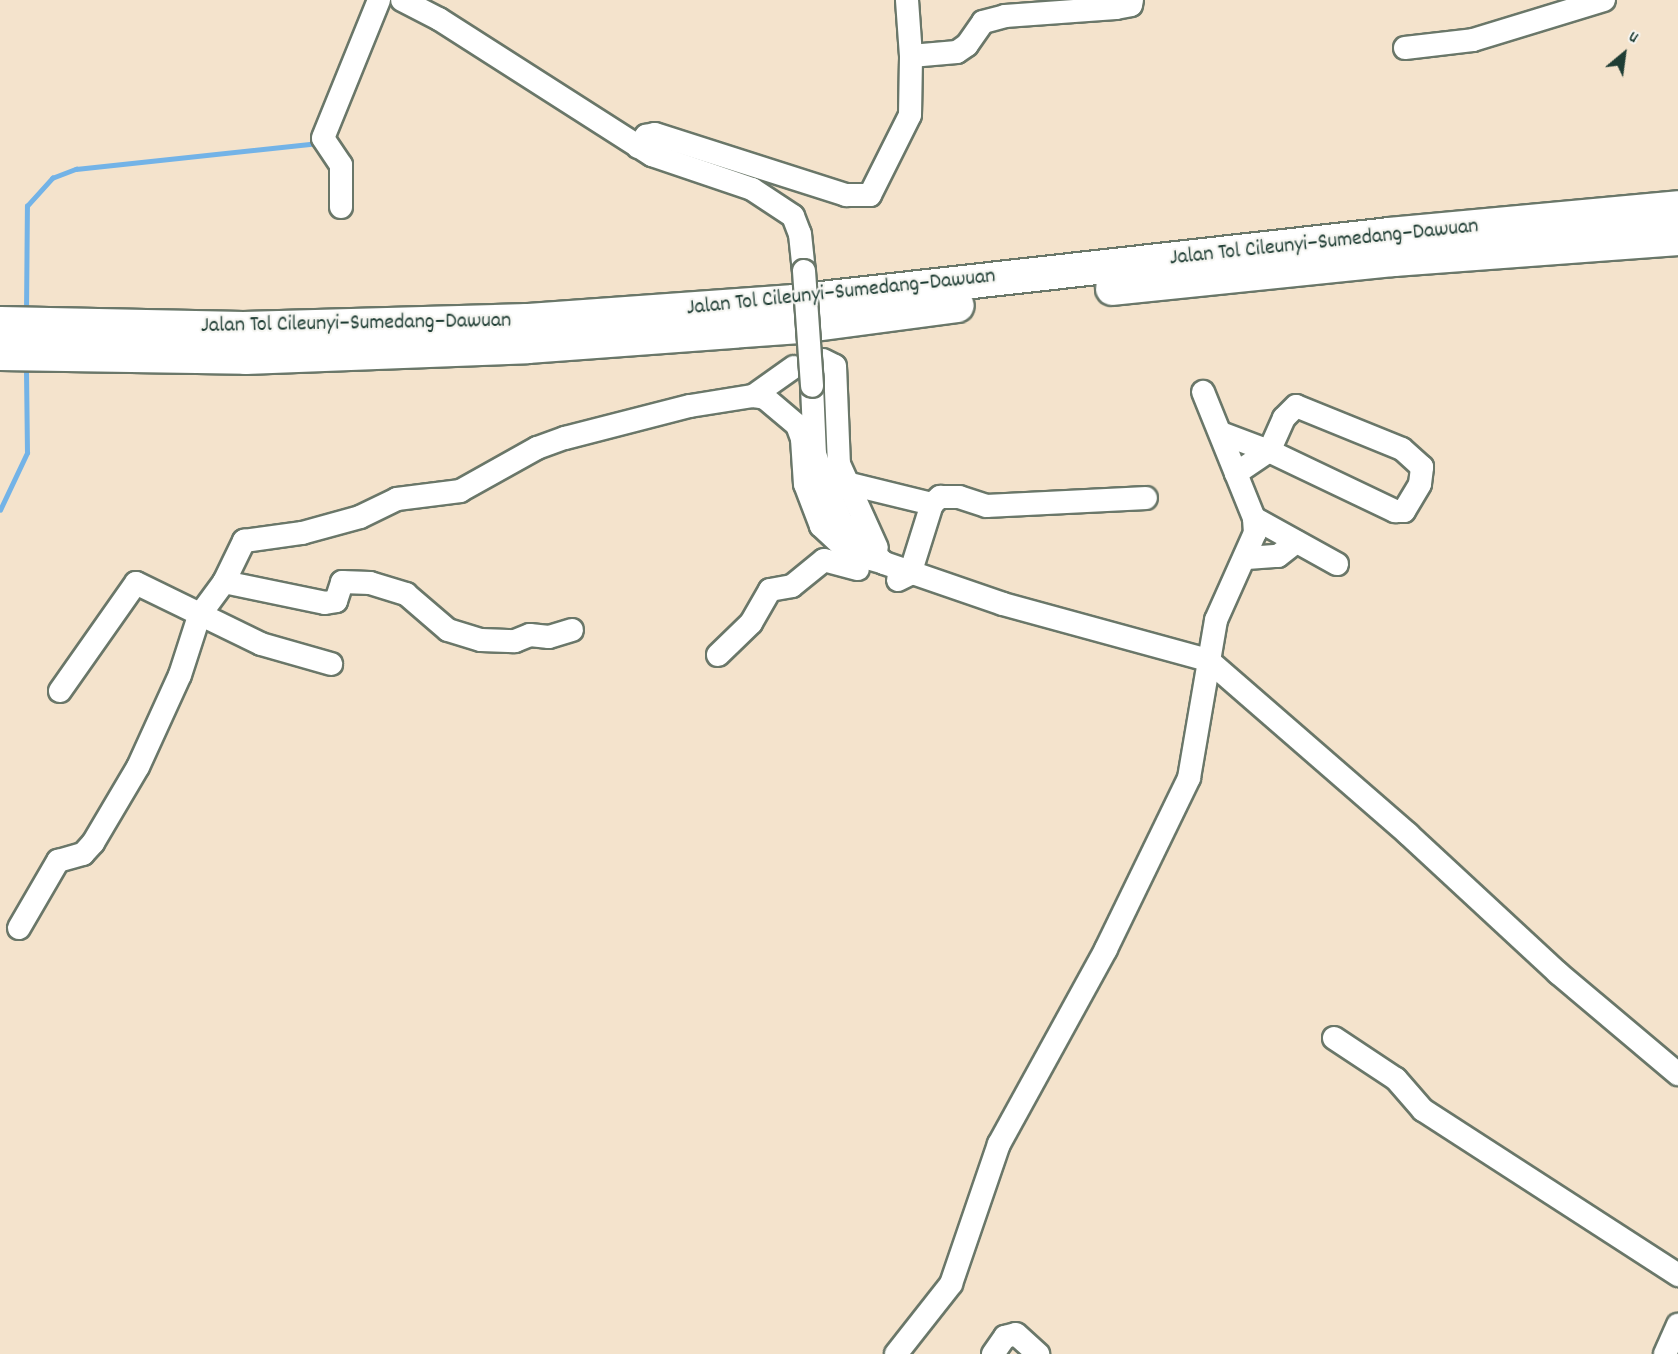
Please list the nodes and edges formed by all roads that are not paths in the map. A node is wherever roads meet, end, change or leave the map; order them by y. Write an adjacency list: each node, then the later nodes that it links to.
1 (379, 0): 10 (street)
2 (402, 0): 6 (street)
3 (907, 0): 8 (street)
4 (1132, 0): 8 (street)
5 (1604, 0): 7 (street)
6 (443, 9): 9 (street)
7 (1405, 48)
8 (911, 56): 9 (street)
9 (723, 168): 28 (street, bridge)
10 (341, 207)
11 (1678, 207): 13 (highway, Jalan Tol Cileunyi–Sumedang–Dawuan)
12 (1678, 237): 14 (highway, Jalan Tol Cileunyi–Sumedang–Dawuan)
13 (0, 323)
14 (0, 353)
15 (823, 360): 22 (street)
16 (794, 367): 18 (street)
17 (1203, 392): 19 (street)
18 (753, 396): 28 (street); 31 (street)
19 (1221, 433): 20 (street); 21 (street)
20 (1269, 451): 20 (street); 21 (street)
21 (1236, 473): 25 (street)
22 (846, 483): 24 (street); 28 (street)
23 (1146, 498): 24 (street)
24 (933, 504): 30 (street)
25 (1254, 518): 26 (street); 27 (street)
26 (1296, 542): 27 (street); 29 (street)
27 (1247, 558): 35 (street)
28 (884, 563): 30 (street)
29 (1337, 564)
30 (910, 574): 34 (street); 35 (street)
31 (224, 582): 32 (street); 33 (street)
32 (199, 616): 36 (street); 37 (street); 38 (street)
33 (572, 630)
34 (718, 655)
35 (1208, 660): 40 (street); 43 (street)
36 (331, 664)
37 (60, 691)
38 (19, 928)
39 (1334, 1038): 41 (street)
40 (1678, 1074)
41 (1678, 1275)
42 (1678, 1325): 46 (street)
43 (906, 1351)
44 (993, 1354): 45 (street)
45 (1038, 1354)
46 (1665, 1354)

